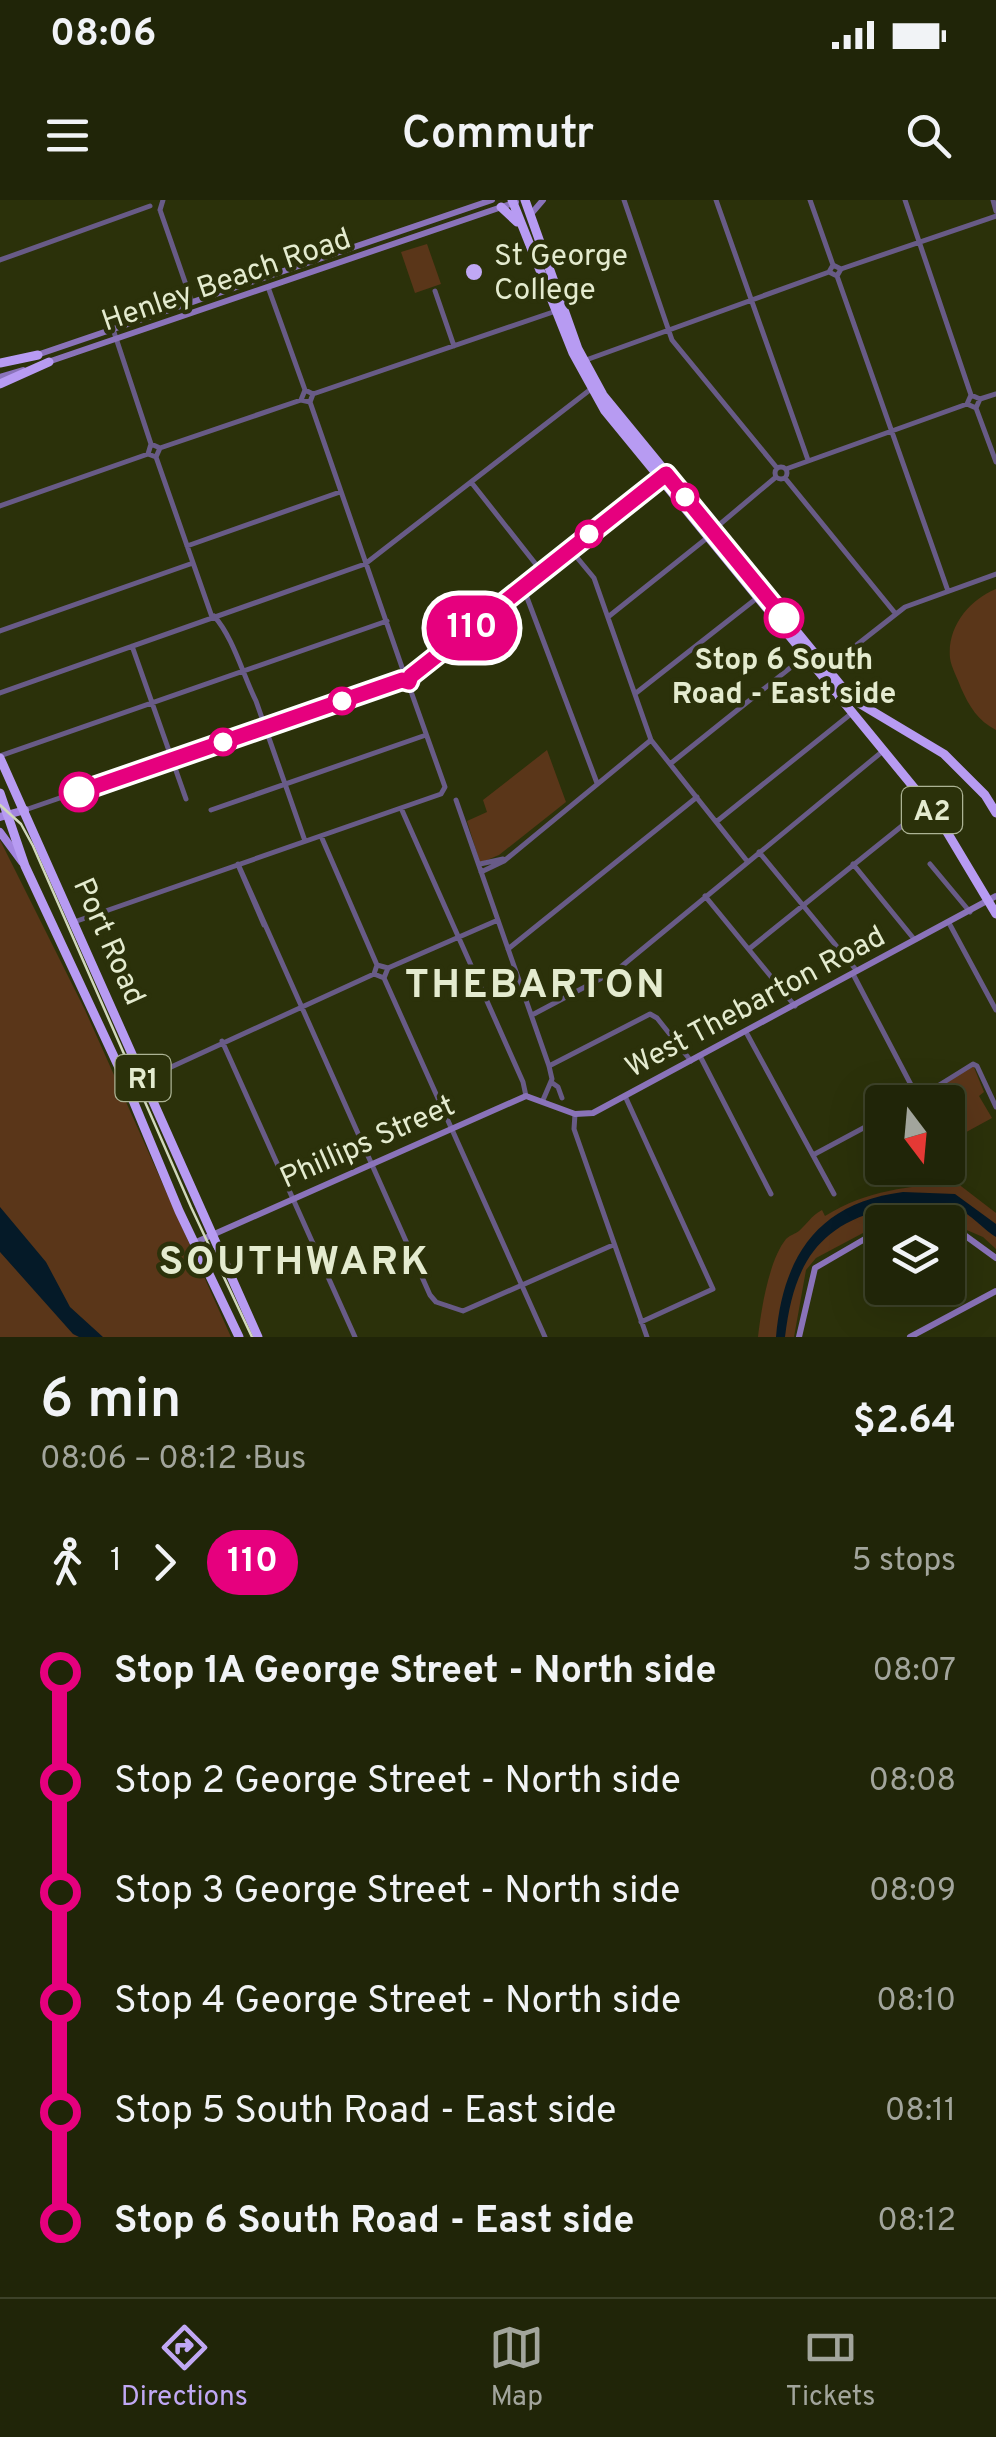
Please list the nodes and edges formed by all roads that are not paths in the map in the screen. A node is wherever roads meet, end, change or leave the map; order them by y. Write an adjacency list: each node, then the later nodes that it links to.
1 (165, 200): 13 (street)
2 (482, 200): 12 (main road)
3 (542, 200): 15 (main road)
4 (624, 200): 31 (street)
5 (716, 200): 26 (street)
6 (810, 200): 19 (street)
7 (905, 200): 17 (street)
8 (992, 200): 14 (street)
9 (518, 201): 11 (main road, Henley Beach Road); 15 (highway, A2); 16 (highway, A2)
10 (151, 203): 13 (street); 18 (street)
11 (496, 204): 12 (main road, Henley Beach Road); 16 (highway); 24 (main road, Henley Beach Road)
12 (474, 206): 23 (main road, Henley Beach Road)
13 (160, 210): 27 (street)
14 (996, 213): 17 (street)
15 (530, 216): 28 (highway, A2)
16 (524, 232): 28 (highway, A2)
17 (920, 241): 20 (street); 42 (street)
18 (0, 260)
19 (833, 265): 20 (street); 21 (street)
20 (841, 269): 22 (street)
21 (829, 272): 22 (street); 26 (street)
22 (836, 276): 49 (street)
23 (264, 277): 24 (street); 27 (main road, Henley Beach Road)
24 (268, 288): 29 (main road, Henley Beach Road); 40 (street)
25 (435, 291): 33 (street)
26 (751, 300): 31 (street); 54 (street)
27 (192, 302): 29 (street); 30 (main road, Henley Beach Road)
28 (560, 310): 33 (street); 35 (highway, A2); 39 (highway, A2)
29 (196, 312): 32 (main road, Henley Beach Road)
30 (114, 330): 32 (street); 34 (main road, Henley Beach Road)
31 (669, 331): 35 (street); 56 (street)
32 (117, 340): 36 (main road, Henley Beach Road); 50 (street)
33 (454, 346): 41 (street)
34 (38, 354): 37 (highway)
35 (584, 361): 58 (highway, A2)
36 (50, 362): 38 (highway)
37 (0, 365)
38 (0, 380)
39 (591, 389): 58 (highway, A2); 61 (street)
40 (304, 390): 41 (street); 45 (street)
41 (314, 394): 46 (street)
42 (971, 394): 44 (street); 47 (street)
43 (996, 394): 44 (street)
44 (980, 399): 48 (street)
45 (301, 400): 46 (street); 51 (street)
46 (310, 402): 62 (street)
47 (967, 404): 48 (street); 49 (street)
48 (976, 408): 55 (street)
49 (893, 430): 54 (street); 72 (street)
50 (151, 444): 51 (street); 52 (street)
51 (160, 448): 53 (street)
52 (148, 454): 53 (street); 63 (street)
53 (156, 457): 65 (street)
54 (808, 460): 57 (street)
55 (996, 462)
56 (777, 468): 57 (street); 59 (street)
57 (786, 470): 60 (street)
58 (663, 476): 64 (highway, A2); 66 (street)
59 (776, 476): 60 (street); 64 (street)
60 (784, 478): 74 (street)
61 (470, 482): 68 (street); 69 (street)
62 (340, 492): 65 (street); 68 (street)
63 (0, 506)
64 (710, 534): 73 (highway, A2); 76 (street)
65 (187, 546): 67 (street)
66 (570, 549): 69 (street); 76 (street)
67 (193, 563): 75 (street); 78 (street)
68 (365, 564): 75 (street); 77 (street)
69 (542, 572): 71 (street)
70 (996, 574): 72 (street)
71 (523, 587): 83 (street); 96 (street)
72 (948, 591): 74 (street)
73 (760, 595): 80 (highway, A2); 85 (street)
74 (895, 613): 81 (street)
75 (213, 616): 79 (street); 82 (street)
76 (608, 617): 85 (street)
77 (387, 621): 82 (street); 83 (street)
78 (0, 631)
79 (132, 646): 84 (street); 86 (street)
80 (808, 654): 81 (highway, A2); 94 (street)
81 (823, 671): 87 (highway, A2); 105 (highway, A2)
82 (241, 672): 86 (street); 88 (street)
83 (406, 678): 88 (street); 89 (street)
84 (0, 693)
85 (635, 694): 90 (street)
86 (152, 703): 92 (street); 93 (street)
87 (852, 713): 91 (highway, A2); 107 (street)
88 (266, 727): 93 (street); 95 (street)
89 (426, 735): 95 (street); 102 (street)
90 (651, 740): 94 (street); 96 (street)
91 (883, 751): 101 (highway, A2); 111 (street)
92 (0, 757): 103 (highway, R1)
93 (172, 760): 99 (street); 103 (street)
94 (670, 764): 98 (street)
95 (286, 784): 104 (street); 110 (street)
96 (597, 784): 117 (street)
97 (0, 794): 103 (main road, Port Road); 106 (highway, Port Road / R1)
98 (697, 797): 107 (street); 128 (street)
99 (186, 799)
100 (456, 800): 117 (street)
101 (928, 805): 114 (street); 119 (highway, A2)
102 (402, 808): 109 (street); 125 (street)
103 (25, 810): 106 (main road); 123 (highway, Port Road / R1)
104 (212, 810)
105 (996, 813)
106 (4, 816): 116 (highway, Port Road / R1)
107 (716, 822): 112 (street)
108 (0, 832): 116 (main road, Port Road)
109 (321, 836): 110 (street); 130 (street)
110 (305, 841): 113 (street)
111 (759, 852): 112 (street); 120 (street)
112 (747, 861): 118 (street)
113 (238, 864): 123 (street); 135 (street)
114 (853, 864): 120 (street); 127 (street)
115 (930, 864): 121 (street)
116 (25, 866): 126 (highway, Port Road / R1)
117 (480, 868): 122 (street)
118 (705, 896): 129 (street); 138 (street)
119 (993, 904): 121 (main road, West Thebarton Road)
120 (803, 906): 129 (street); 132 (street)
121 (970, 912): 124 (main road, West Thebarton Road)
122 (498, 920): 125 (street); 128 (street)
123 (74, 922): 126 (highway); 144 (highway, Port Road / R1)
124 (950, 923): 127 (main road, West Thebarton Road); 137 (street)
125 (459, 937): 131 (street); 148 (street)
126 (59, 941): 164 (highway, Port Road / R1)
127 (916, 941): 132 (main road, West Thebarton Road)
128 (508, 949): 138 (street)
129 (748, 949): 136 (street)
130 (378, 965): 131 (street); 133 (street)
131 (388, 968): 134 (street)
132 (855, 973): 136 (main road, West Thebarton Road); 146 (street)
133 (374, 974): 134 (street); 135 (street)
134 (384, 978): 155 (street)
135 (302, 1006): 140 (street); 157 (street)
136 (795, 1006): 139 (main road, West Thebarton Road)
137 (996, 1010)
138 (532, 1016): 143 (street)
139 (746, 1032): 141 (main road, West Thebarton Road); 156 (street)
140 (222, 1041): 144 (street); 160 (street)
141 (700, 1056): 142 (main road, West Thebarton Road); 158 (street)
142 (691, 1061): 143 (street); 149 (main road, West Thebarton Road)
143 (549, 1066): 145 (street)
144 (144, 1079): 162 (highway, Port Road / R1)
145 (551, 1082): 150 (street); 151 (street)
146 (909, 1085)
147 (941, 1085): 152 (street)
148 (526, 1096): 150 (main road); 155 (main road, Phillips Street)
149 (625, 1096): 153 (main road, West Thebarton Road); 169 (street)
150 (543, 1100): 151 (main road)
151 (560, 1102): 153 (main road)
152 (996, 1107)
153 (575, 1114): 165 (street)
154 (865, 1127): 156 (street)
155 (451, 1128): 157 (main road, Phillips Street); 167 (street)
156 (813, 1155): 159 (street)
157 (371, 1164): 160 (main road, Phillips Street); 167 (street)
158 (770, 1194)
159 (834, 1194)
160 (293, 1198): 162 (main road, Phillips Street); 172 (street)
161 (965, 1235): 166 (main road)
162 (212, 1236): 164 (main road, Phillips Street); 171 (highway, Port Road / R1)
163 (865, 1239): 175 (main road)
164 (194, 1244): 170 (highway, Port Road / R1)
165 (613, 1245): 167 (street); 169 (street)
166 (996, 1258)
167 (522, 1286): 173 (street)
168 (996, 1291): 176 (main road)
169 (641, 1322): 174 (street)
170 (238, 1337)
171 (258, 1337)
172 (355, 1337)
173 (545, 1337)
174 (646, 1337)
175 (799, 1337)
176 (910, 1337)

